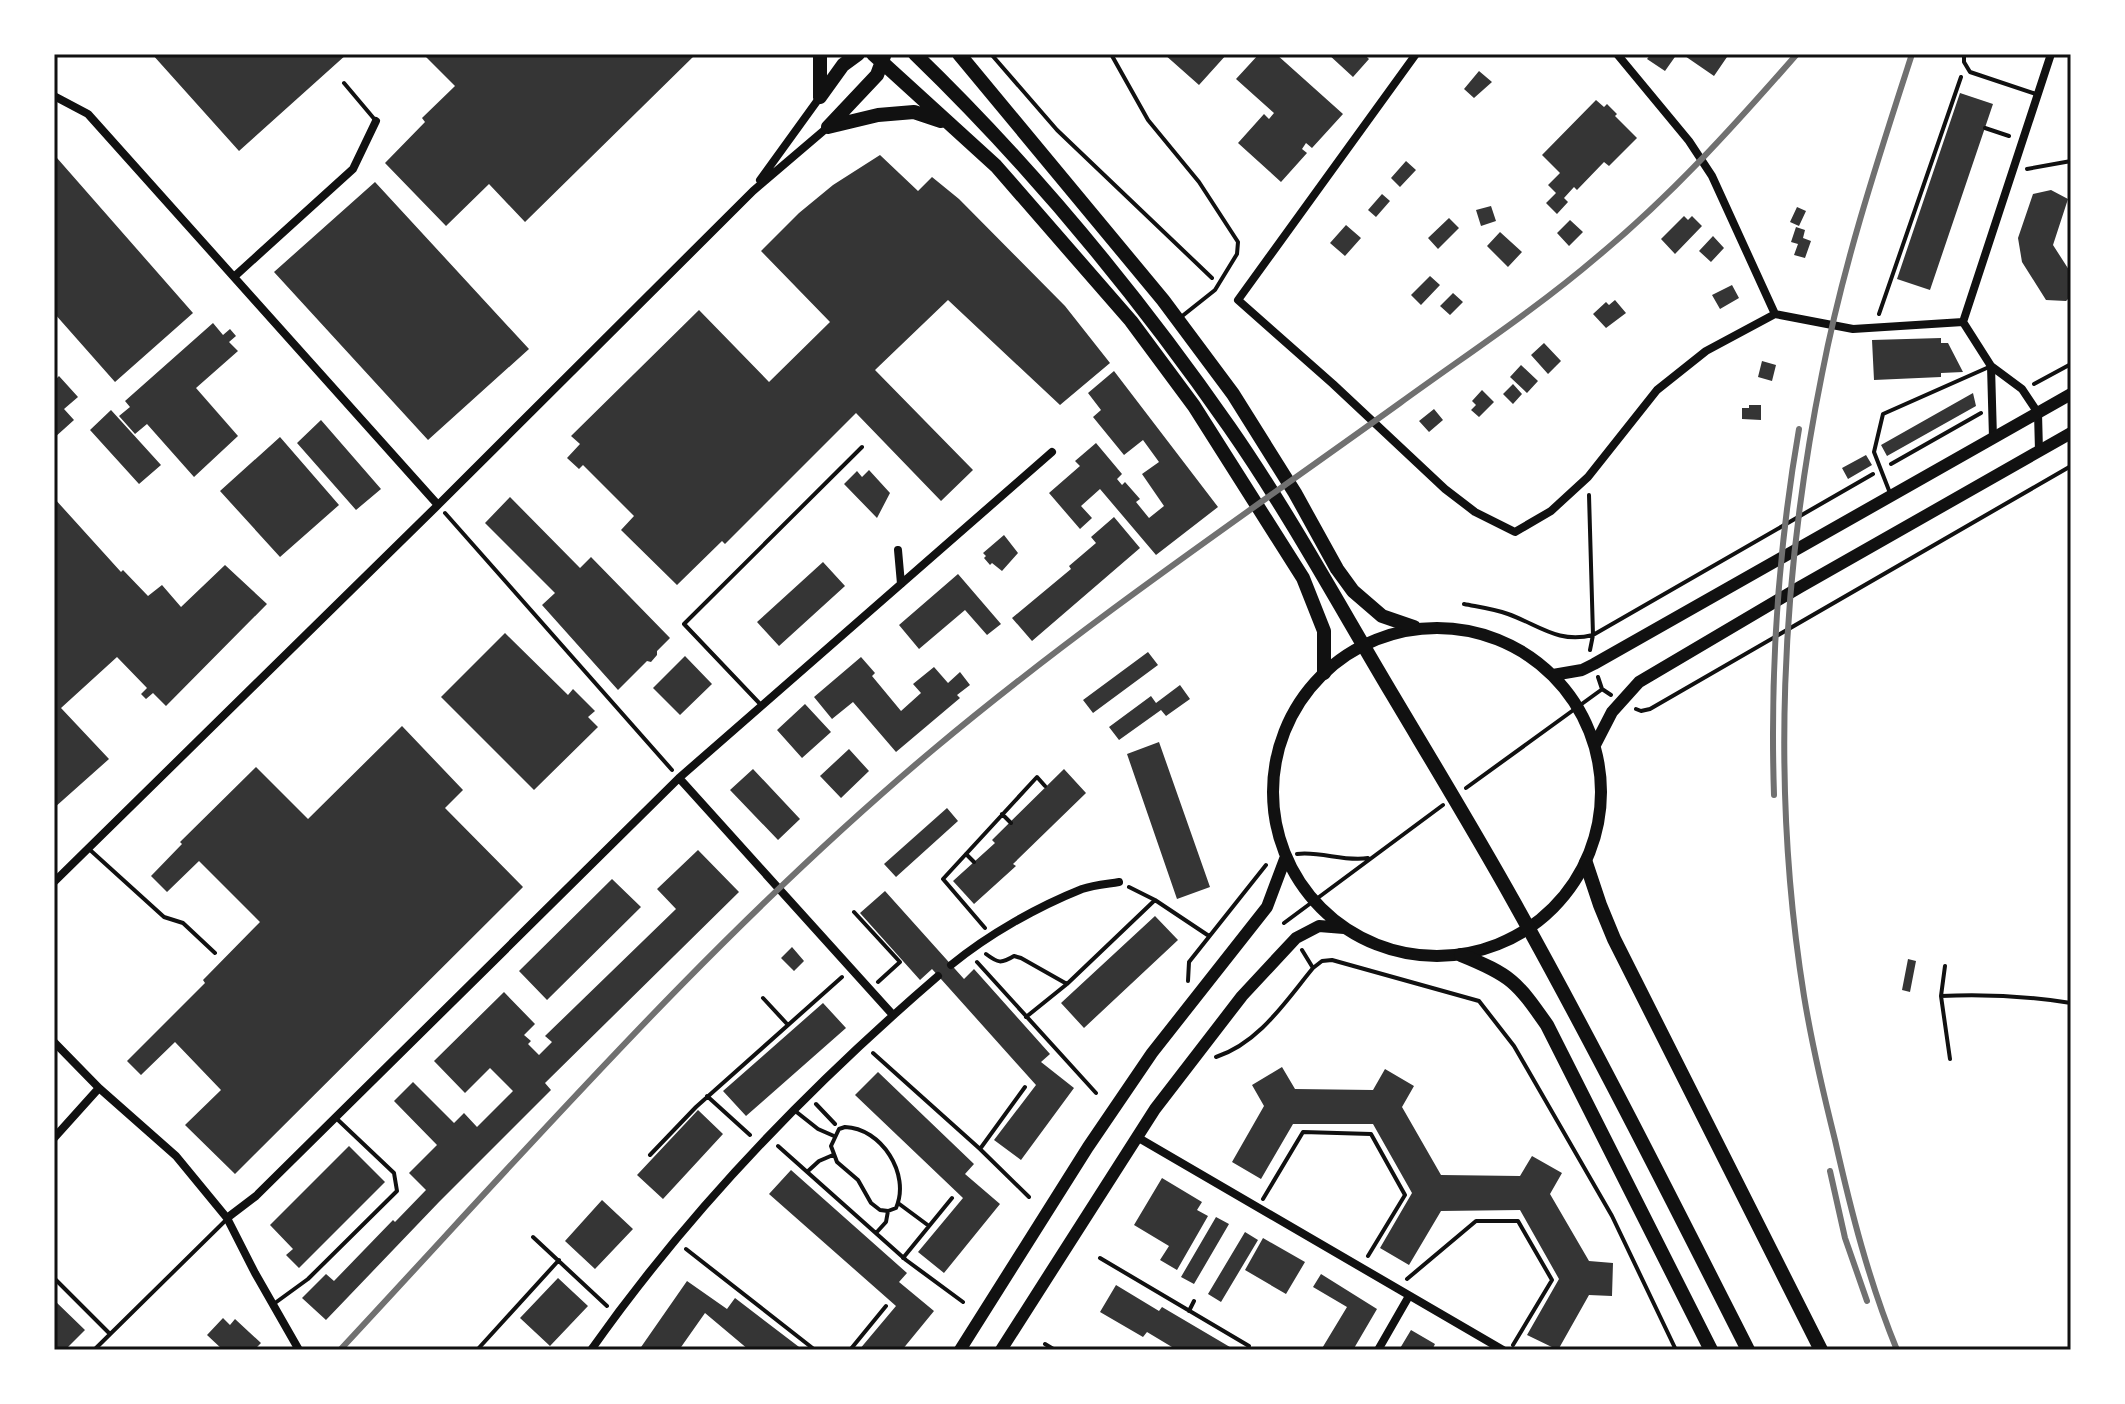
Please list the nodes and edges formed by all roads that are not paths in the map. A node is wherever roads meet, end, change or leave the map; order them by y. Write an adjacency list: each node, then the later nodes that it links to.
1 (820, 54): 15 (highway)
2 (858, 54): 15 (highway)
3 (915, 54): 73 (highway)
4 (946, 54): 11 (highway)
5 (1111, 54): 22 (lane)
6 (1416, 54): 21 (street)
7 (1617, 54): 21 (street)
8 (1964, 54): 13 (lane)
9 (2051, 54): 13 (street)
10 (880, 57): 17 (highway); 18 (highway)
11 (963, 58): 22 (highway)
12 (344, 83): 16 (lane)
13 (2038, 95): 23 (street)
14 (54, 96): 20 (street)
15 (820, 97): 19 (street)
16 (376, 121): 20 (street)
17 (947, 123): 18 (highway); 37 (highway)
18 (828, 127): 19 (street)
19 (753, 191): 33 (street)
20 (235, 276): 33 (street)
21 (1775, 314): 23 (street)
22 (1177, 319): 36 (highway)
23 (1963, 322): 24 (street)
24 (1991, 366): 26 (street); 28 (street); 32 (lane)
25 (2071, 394): 26 (main road)
26 (2038, 413): 28 (main road); 30 (street)
27 (2071, 433): 30 (main road)
28 (1993, 438): 32 (main road)
29 (862, 447): 39 (lane)
30 (2039, 451): 40 (main road)
31 (1052, 452): 35 (street)
32 (1891, 496): 38 (main road)
33 (438, 505): 42 (street)
34 (898, 550): 35 (street)
35 (901, 584): 39 (street)
36 (1414, 627): 37 (main road); 38 (main road)
37 (1324, 673): 43 (main road)
38 (1553, 675): 40 (main road)
39 (762, 706): 41 (street)
40 (1595, 745): 44 (main road)
41 (679, 778): 52 (street); 56 (street)
42 (87, 847): 45 (street); 48 (lane)
43 (1285, 859): 47 (main road); 68 (main road)
44 (1586, 863): 49 (main road); 74 (highway)
45 (54, 882)
46 (1119, 882): 50 (street)
47 (1344, 928): 49 (main road); 58 (main road)
48 (215, 953)
49 (1461, 955): 72 (highway)
50 (951, 965)
51 (938, 976): 52 (street)
52 (893, 1015): 55 (street)
53 (54, 1042): 54 (street)
54 (99, 1088): 59 (street); 60 (street)
55 (794, 1110): 57 (lane); 67 (street)
56 (335, 1117): 60 (street); 63 (lane)
57 (834, 1136)
58 (1137, 1137): 62 (street); 69 (main road)
59 (54, 1138)
60 (227, 1218): 63 (street); 64 (lane)
61 (54, 1278): 64 (lane)
62 (1409, 1296): 70 (street); 71 (street)
63 (273, 1304): 66 (street)
64 (110, 1334): 65 (lane)
65 (94, 1350)
66 (299, 1350)
67 (591, 1350)
68 (960, 1350)
69 (1001, 1350)
70 (1378, 1350)
71 (1503, 1350)
72 (1711, 1350)
73 (1748, 1350)
74 (1821, 1350)

